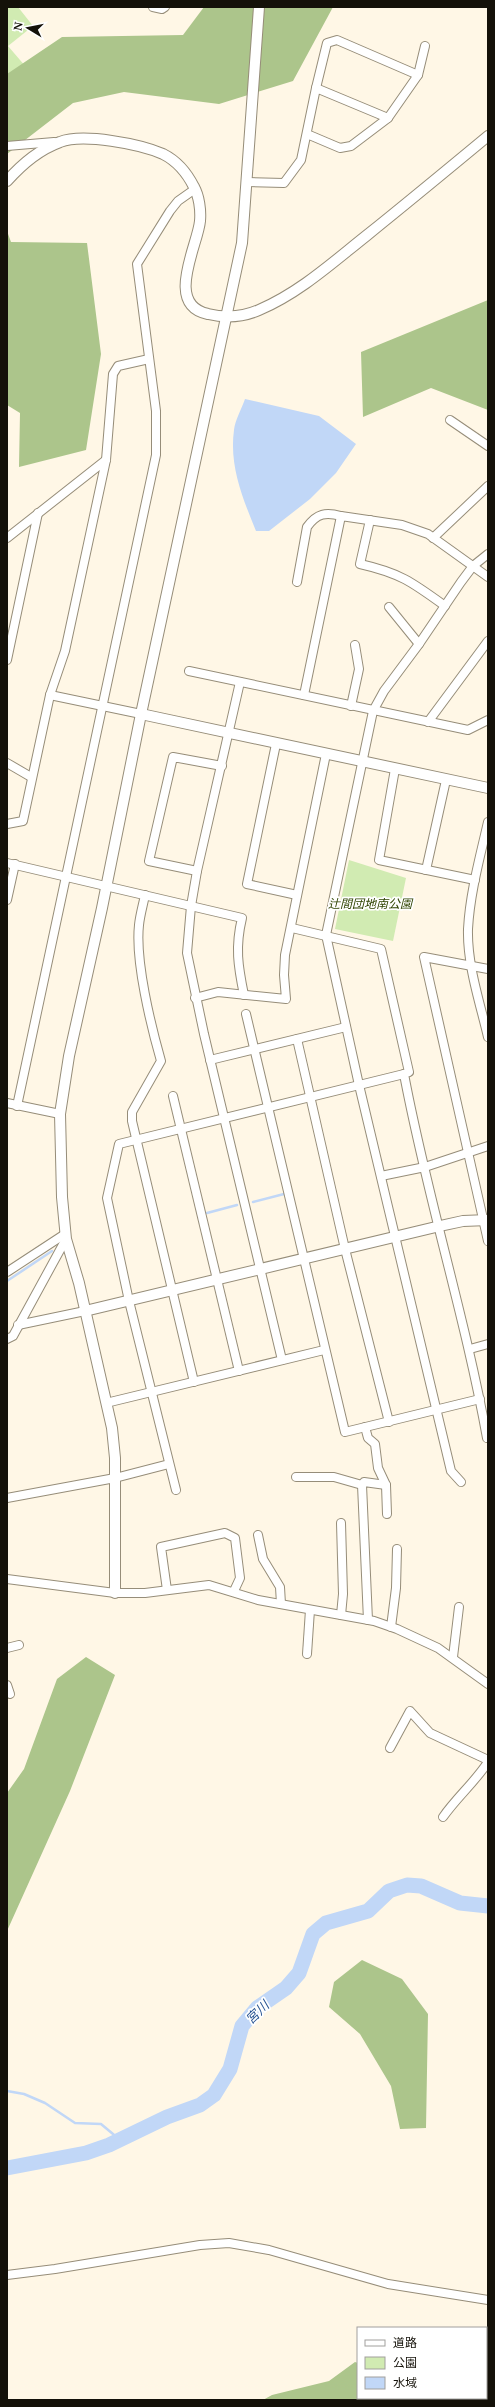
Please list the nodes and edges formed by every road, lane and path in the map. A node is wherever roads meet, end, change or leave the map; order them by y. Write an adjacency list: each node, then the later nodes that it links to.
1 (153, 7): 2 (street)
2 (165, 7)
3 (259, 7): 13 (street)
4 (425, 46): 5 (street)
5 (418, 75): 6 (street); 7 (street)
6 (316, 88): 7 (street); 8 (street)
7 (388, 118): 8 (street)
8 (307, 134): 13 (street)
9 (488, 136): 15 (street)
10 (62, 141): 11 (street); 12 (street); 14 (street)
11 (7, 146)
12 (7, 182)
13 (248, 182): 15 (street)
14 (195, 189): 15 (street); 16 (street)
15 (228, 316): 43 (street)
16 (149, 359): 19 (street); 40 (street)
17 (450, 420): 18 (street)
18 (488, 446)
19 (106, 460): 21 (street); 38 (street)
20 (488, 486): 25 (street)
21 (38, 513): 24 (street); 35 (street)
22 (341, 516): 23 (street); 29 (street); 39 (street)
23 (370, 520): 25 (street); 30 (street)
24 (7, 538)
25 (433, 538): 27 (street)
26 (488, 554): 27 (street)
27 (473, 566): 28 (street); 30 (street)
28 (488, 577)
29 (297, 582)
30 (445, 606): 33 (street)
31 (389, 607): 33 (street)
32 (488, 642): 45 (street)
33 (419, 644): 42 (street)
34 (355, 645): 41 (street)
35 (7, 660)
36 (189, 671): 37 (street)
37 (240, 682): 39 (street); 46 (street)
38 (50, 695): 40 (street); 53 (street)
39 (304, 695): 41 (street)
40 (102, 706): 43 (street); 61 (street)
41 (351, 706): 42 (street)
42 (373, 712): 45 (street); 49 (street)
43 (141, 714): 46 (street); 63 (street)
44 (488, 720): 45 (street)
45 (428, 722)
46 (229, 733): 47 (street); 51 (street)
47 (276, 744): 48 (street); 65 (street)
48 (326, 754): 49 (street); 65 (street)
49 (362, 762): 52 (street); 69 (street)
50 (7, 763): 53 (street)
51 (222, 766): 60 (street); 60 (street)
52 (395, 769): 54 (street); 59 (street)
53 (31, 777): 57 (street)
54 (446, 780): 55 (street); 59 (street)
55 (488, 788)
56 (488, 822): 62 (street)
57 (7, 824)
58 (11, 864): 61 (street); 66 (street)
59 (426, 870): 62 (street)
60 (197, 871): 67 (street)
61 (67, 875): 63 (street); 85 (street)
62 (475, 880): 70 (street)
63 (106, 887): 64 (street); 87 (street)
64 (145, 895): 67 (street); 90 (street)
65 (296, 895): 68 (street)
66 (7, 900)
67 (191, 906): 72 (street); 73 (street)
68 (292, 928): 69 (street); 72 (street)
69 (326, 935): 75 (street); 80 (street)
70 (471, 966): 71 (street); 76 (street); 92 (street)
71 (488, 969)
72 (244, 995): 73 (street)
73 (195, 998): 79 (street)
74 (246, 1014): 78 (street)
75 (346, 1027): 77 (street); 81 (street)
76 (488, 1037)
77 (297, 1039): 78 (street); 83 (street)
78 (254, 1050): 79 (street); 86 (street)
79 (210, 1060): 88 (street)
80 (404, 1074): 81 (street); 93 (street)
81 (359, 1085): 83 (street); 94 (street)
82 (173, 1096): 89 (street)
83 (310, 1096): 86 (street); 100 (street)
84 (7, 1103): 85 (street)
85 (17, 1106): 87 (street)
86 (268, 1107): 88 (street); 101 (street)
87 (60, 1114): 97 (street)
88 (225, 1118): 89 (street); 102 (street)
89 (181, 1128): 90 (street); 104 (street)
90 (136, 1139): 105 (street); 106 (street)
91 (488, 1146): 92 (street)
92 (467, 1152): 93 (street); 95 (street)
93 (425, 1167): 94 (street); 96 (street)
94 (381, 1176): 98 (street)
95 (485, 1220): 96 (street); 99 (street)
96 (440, 1226): 98 (street); 111 (street)
97 (66, 1236): 103 (street); 107 (street); 108 (street)
98 (396, 1237): 100 (street); 119 (street)
99 (488, 1241)
100 (345, 1249): 101 (street); 120 (street)
101 (303, 1259): 102 (street); 112 (street)
102 (260, 1270): 104 (street); 113 (street)
103 (7, 1272)
104 (216, 1280): 105 (street); 114 (street)
105 (171, 1291): 106 (street); 115 (street)
106 (129, 1301): 107 (street); 116 (street)
107 (85, 1310): 108 (street); 118 (street)
108 (18, 1325): 109 (street)
109 (7, 1339)
110 (488, 1344): 111 (street)
111 (470, 1349): 117 (street)
112 (324, 1350): 113 (street); 121 (street)
113 (282, 1360): 114 (street)
114 (239, 1371): 115 (street)
115 (194, 1382): 116 (street)
116 (151, 1392): 118 (street); 123 (street)
117 (480, 1399): 119 (street); 122 (street)
118 (106, 1403): 125 (street)
119 (437, 1410): 120 (street); 126 (street)
120 (389, 1422): 121 (street)
121 (365, 1427): 128 (street)
122 (487, 1438)
123 (169, 1464): 125 (street); 129 (street)
124 (296, 1477): 127 (street)
125 (115, 1478): 130 (street); 138 (street)
126 (461, 1482)
127 (362, 1485): 128 (street); 143 (street)
128 (386, 1485): 131 (street)
129 (176, 1490)
130 (7, 1498)
131 (386, 1514)
132 (341, 1523): 142 (street)
133 (258, 1535): 139 (street)
134 (396, 1549): 144 (street)
135 (7, 1579): 138 (street)
136 (167, 1590): 137 (street); 137 (street); 138 (street)
137 (234, 1591): 139 (street)
138 (115, 1593)
139 (281, 1604): 141 (street)
140 (459, 1607): 148 (street)
141 (310, 1610): 142 (street); 147 (street)
142 (341, 1615): 143 (street)
143 (368, 1620): 144 (street)
144 (391, 1627): 148 (street)
145 (19, 1645): 146 (street)
146 (7, 1648)
147 (307, 1654)
148 (453, 1657): 150 (street)
149 (7, 1684): 151 (street)
150 (488, 1684)
151 (10, 1694)
152 (390, 1748): 153 (street)
153 (488, 1761): 154 (street)
154 (443, 1817)
155 (7, 2275): 156 (street)
156 (488, 2300)

